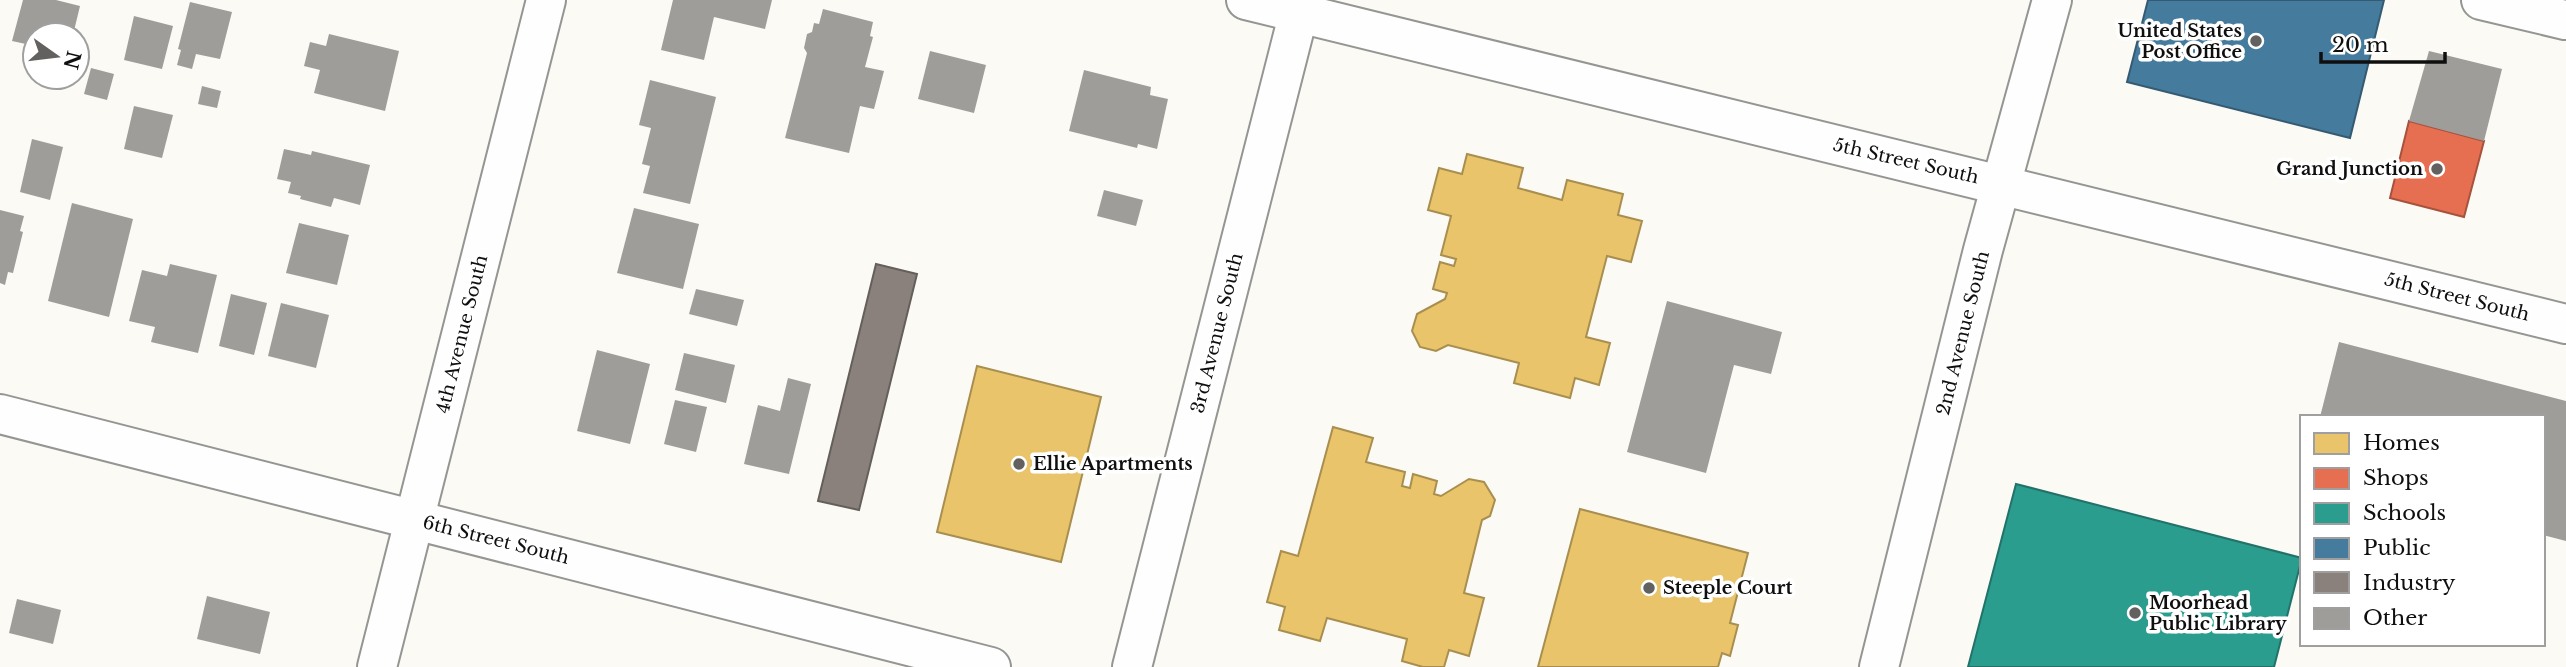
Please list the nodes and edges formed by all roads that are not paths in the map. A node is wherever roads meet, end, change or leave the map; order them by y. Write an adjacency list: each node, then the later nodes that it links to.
1 (546, 0): 10 (street, 4th Avenue South)
2 (1246, 0): 5 (street, 5th Street South)
3 (2052, 0): 7 (street, 2nd Avenue South)
4 (2481, 0): 6 (street)
5 (1300, 7): 7 (street, 5th Street South); 13 (street, 3rd Avenue South)
6 (2565, 20)
7 (2002, 184): 8 (street, 5th Street South); 14 (street, 2nd Avenue South)
8 (2566, 324)
9 (0, 414): 10 (street, 6th Street South)
10 (414, 520): 11 (street, 4th Avenue South); 12 (street, 6th Street South)
11 (377, 667)
12 (992, 667)
13 (1132, 667)
14 (1879, 667)

